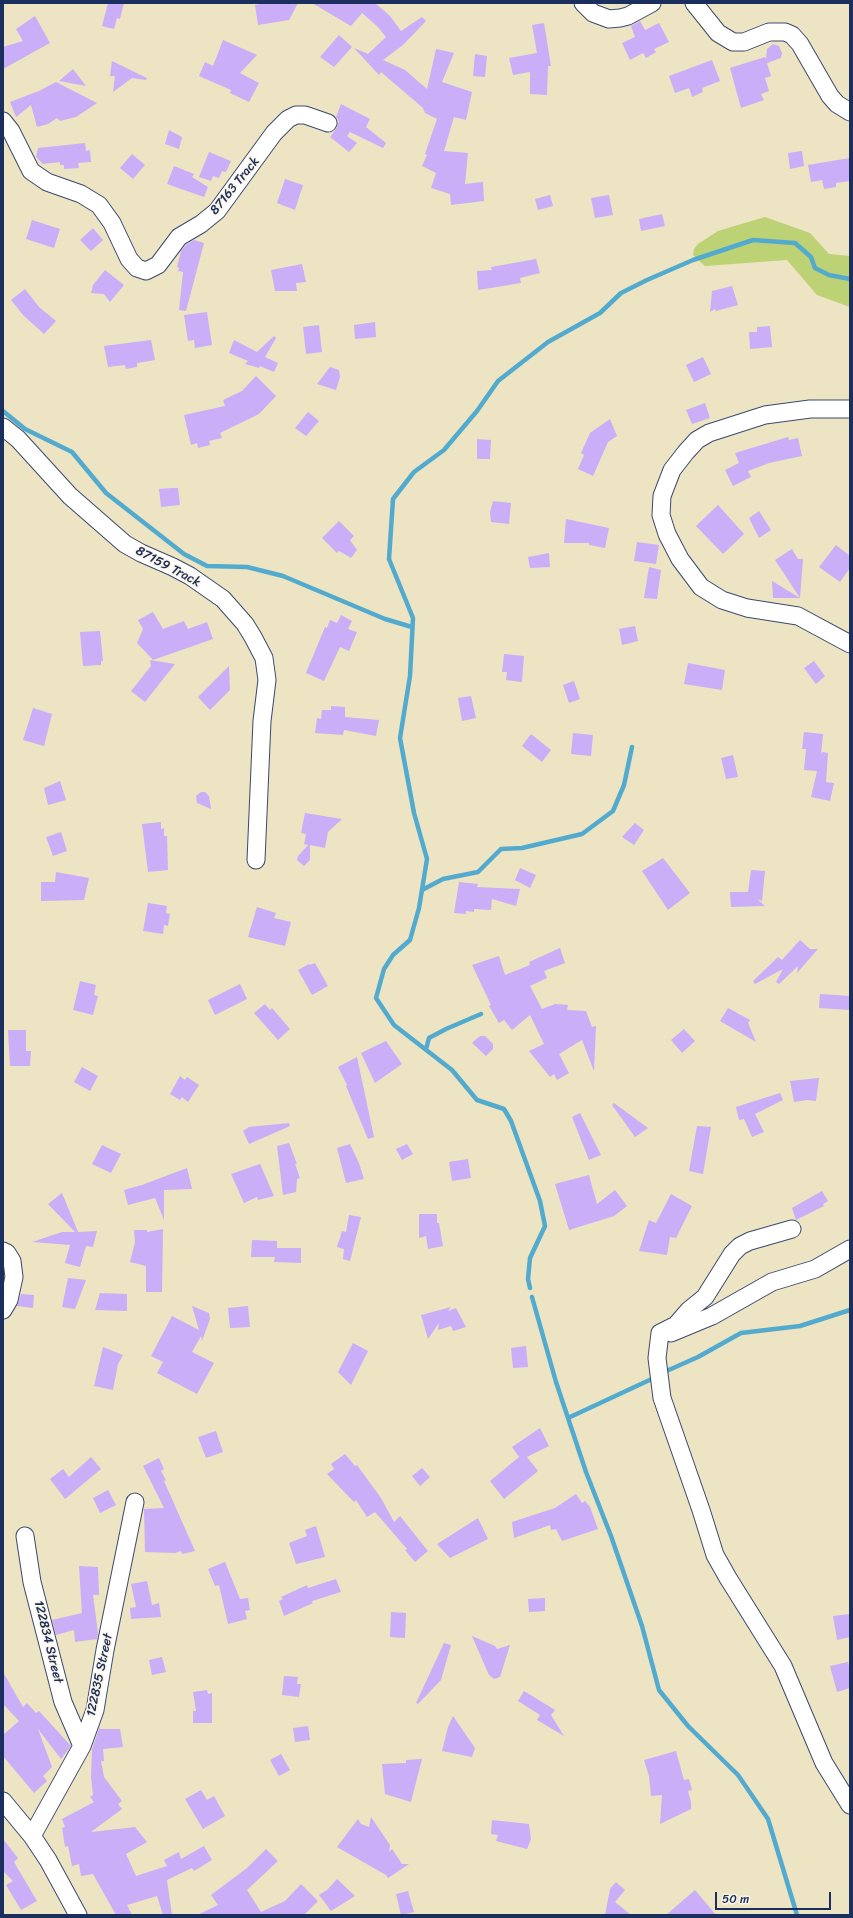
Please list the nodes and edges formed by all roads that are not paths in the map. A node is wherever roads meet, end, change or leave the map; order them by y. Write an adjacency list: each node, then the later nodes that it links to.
1 (583, 3): 2 (street)
2 (652, 3)
3 (694, 3): 4 (street)
4 (850, 112)
5 (3, 121): 6 (street, 87163 Track)
6 (328, 122)
7 (850, 409): 9 (street)
8 (3, 427): 10 (street, 87159 Track)
9 (850, 644)
10 (256, 860)
11 (792, 1229): 15 (street)
12 (850, 1249): 15 (street)
13 (3, 1251): 14 (street)
14 (3, 1310)
15 (660, 1338): 20 (street)
16 (135, 1502): 18 (street, 122835 Street)
17 (25, 1536): 18 (street, 122834 Street)
18 (82, 1746): 21 (street, 122835 Street)
19 (3, 1801): 21 (street)
20 (850, 1805)
21 (32, 1836): 22 (street)
22 (78, 1915)

